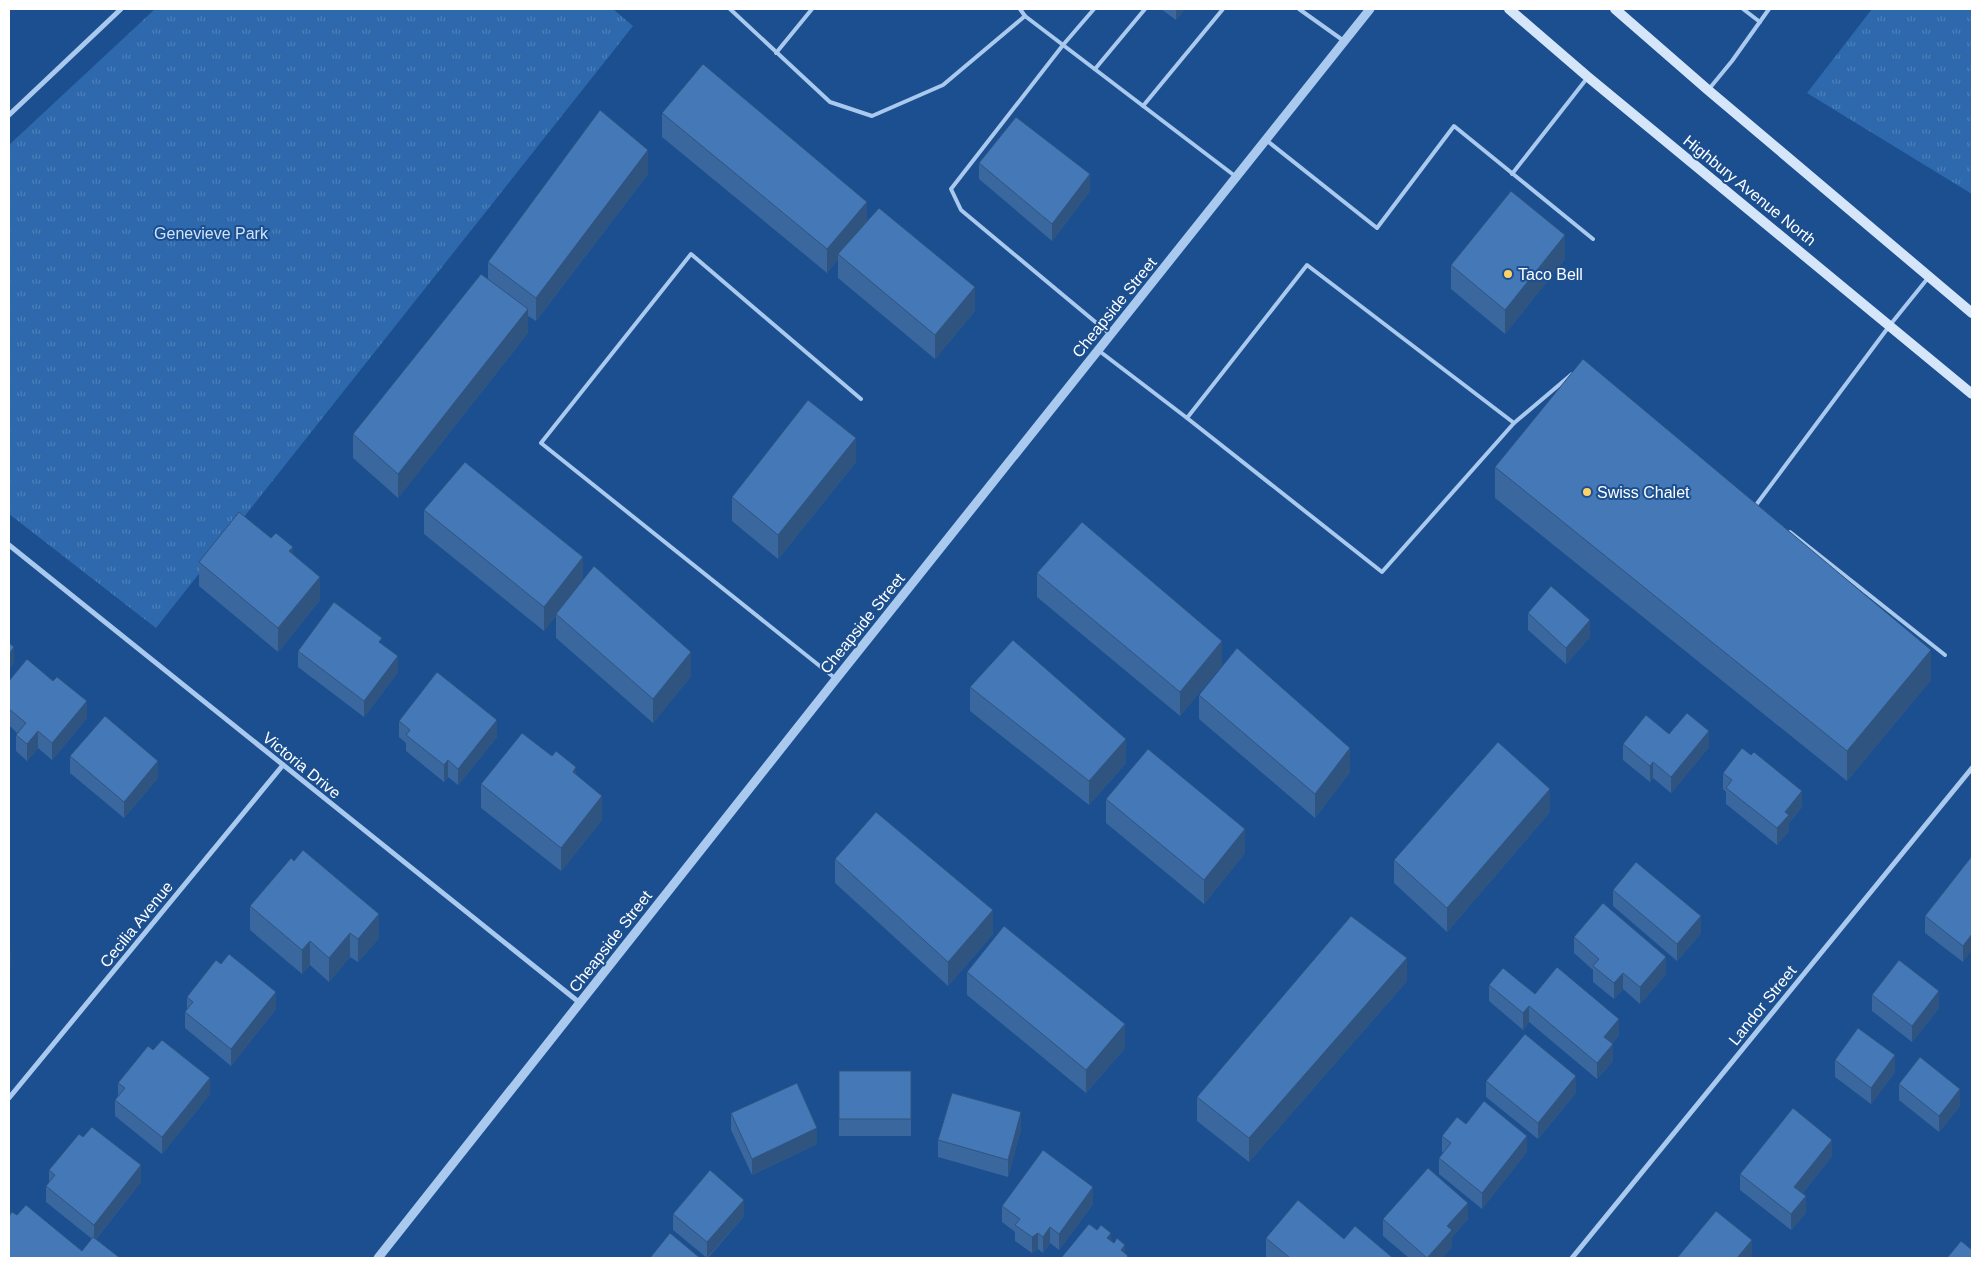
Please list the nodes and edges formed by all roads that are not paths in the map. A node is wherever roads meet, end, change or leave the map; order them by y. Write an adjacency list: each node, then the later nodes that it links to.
1 (121, 9): 23 (street)
2 (730, 9): 18 (lane)
3 (812, 9): 18 (lane)
4 (1020, 9): 14 (lane)
5 (1094, 9): 17 (lane)
6 (1145, 9): 19 (lane)
7 (1223, 9): 22 (lane)
8 (1299, 9): 16 (lane)
9 (1370, 9): 16 (street, Cheapside Street)
10 (1509, 9): 20 (main road, Highbury Avenue North)
11 (1615, 9): 21 (main road)
12 (1743, 9): 15 (lane)
13 (1769, 9): 15 (lane)
14 (1025, 16): 17 (lane); 18 (lane)
15 (1760, 22): 21 (lane)
16 (1344, 42): 24 (street, Cheapside Street)
17 (1063, 45): 19 (lane); 31 (lane)
18 (776, 53)
19 (1095, 69): 22 (lane)
20 (1588, 77): 25 (lane); 30 (main road, Highbury Avenue North)
21 (1708, 90): 28 (main road)
22 (1143, 106): 26 (lane)
23 (9, 115)
24 (1266, 140): 25 (lane); 26 (street, Cheapside Street)
25 (1512, 174): 27 (lane)
26 (1237, 177): 31 (street, Cheapside Street)
27 (1593, 238)
28 (1928, 278): 29 (main road); 30 (lane)
29 (1972, 313)
30 (1890, 325): 34 (main road, Highbury Avenue North); 39 (lane)
31 (1111, 335): 32 (street, Cheapside Street)
32 (1098, 350): 36 (lane); 44 (street, Cheapside Street)
33 (1577, 370): 37 (lane)
34 (1972, 394)
35 (861, 399): 44 (lane)
36 (1187, 418): 37 (lane); 37 (lane)
37 (1514, 423)
38 (1749, 499): 39 (lane)
39 (1756, 505): 40 (lane)
40 (1764, 511)
41 (1787, 530): 43 (lane)
42 (9, 545): 45 (street, Victoria Drive)
43 (1946, 655)
44 (836, 679): 47 (street, Cheapside Street)
45 (282, 765): 47 (street, Victoria Drive); 48 (street, Cecilia Avenue)
46 (1972, 768): 50 (street, Landor Street)
47 (580, 1004): 49 (street, Cheapside Street)
48 (9, 1098)
49 (378, 1258)
50 (1572, 1258)

